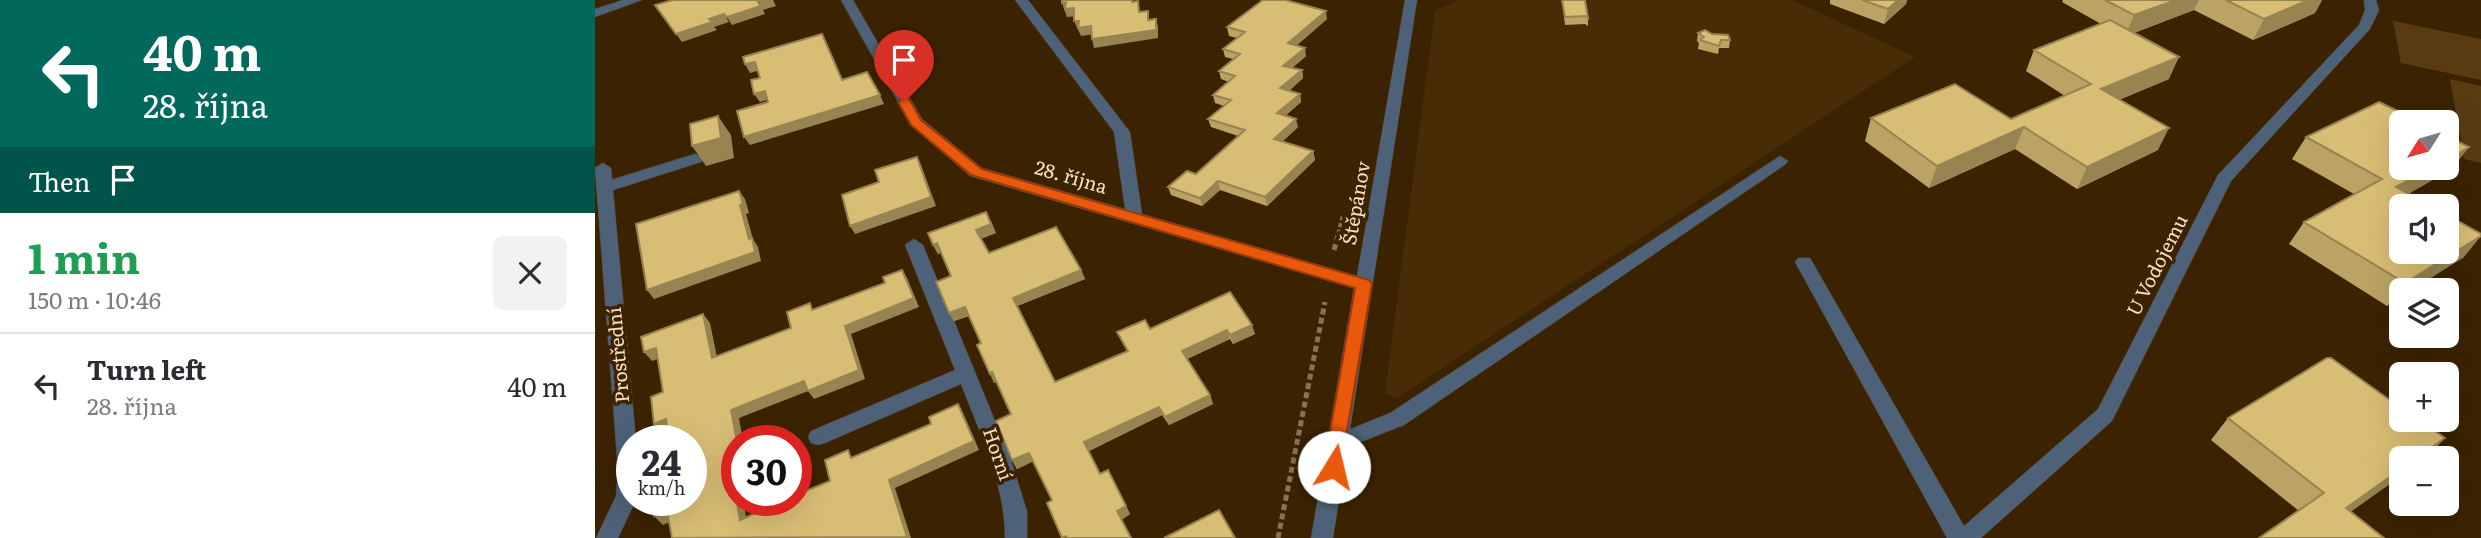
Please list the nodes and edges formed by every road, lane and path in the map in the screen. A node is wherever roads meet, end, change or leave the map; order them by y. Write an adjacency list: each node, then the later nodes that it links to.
1 (636, 0): 6 (street)
2 (847, 0): 9 (street, 28. října)
3 (1021, 0): 9 (street)
4 (2370, 0): 22 (street, U Vodojemu)
5 (1415, 1): 12 (street, Štěpánov)
6 (595, 13)
7 (695, 159): 17 (street, Prostřední)
8 (1780, 161): 16 (street)
9 (1134, 217): 12 (street, 28. října)
10 (914, 245): 14 (street, Horní)
11 (1804, 262): 21 (street)
12 (1363, 284): 16 (street, Štěpánov)
13 (1327, 292): 19 (path)
14 (968, 373): 15 (street); 18 (street, Horní)
15 (818, 437)
16 (1338, 443): 20 (street, Štěpánov)
17 (607, 538)
18 (1016, 538)
19 (1278, 538)
20 (1322, 538)
21 (1959, 538)
22 (1965, 538)

